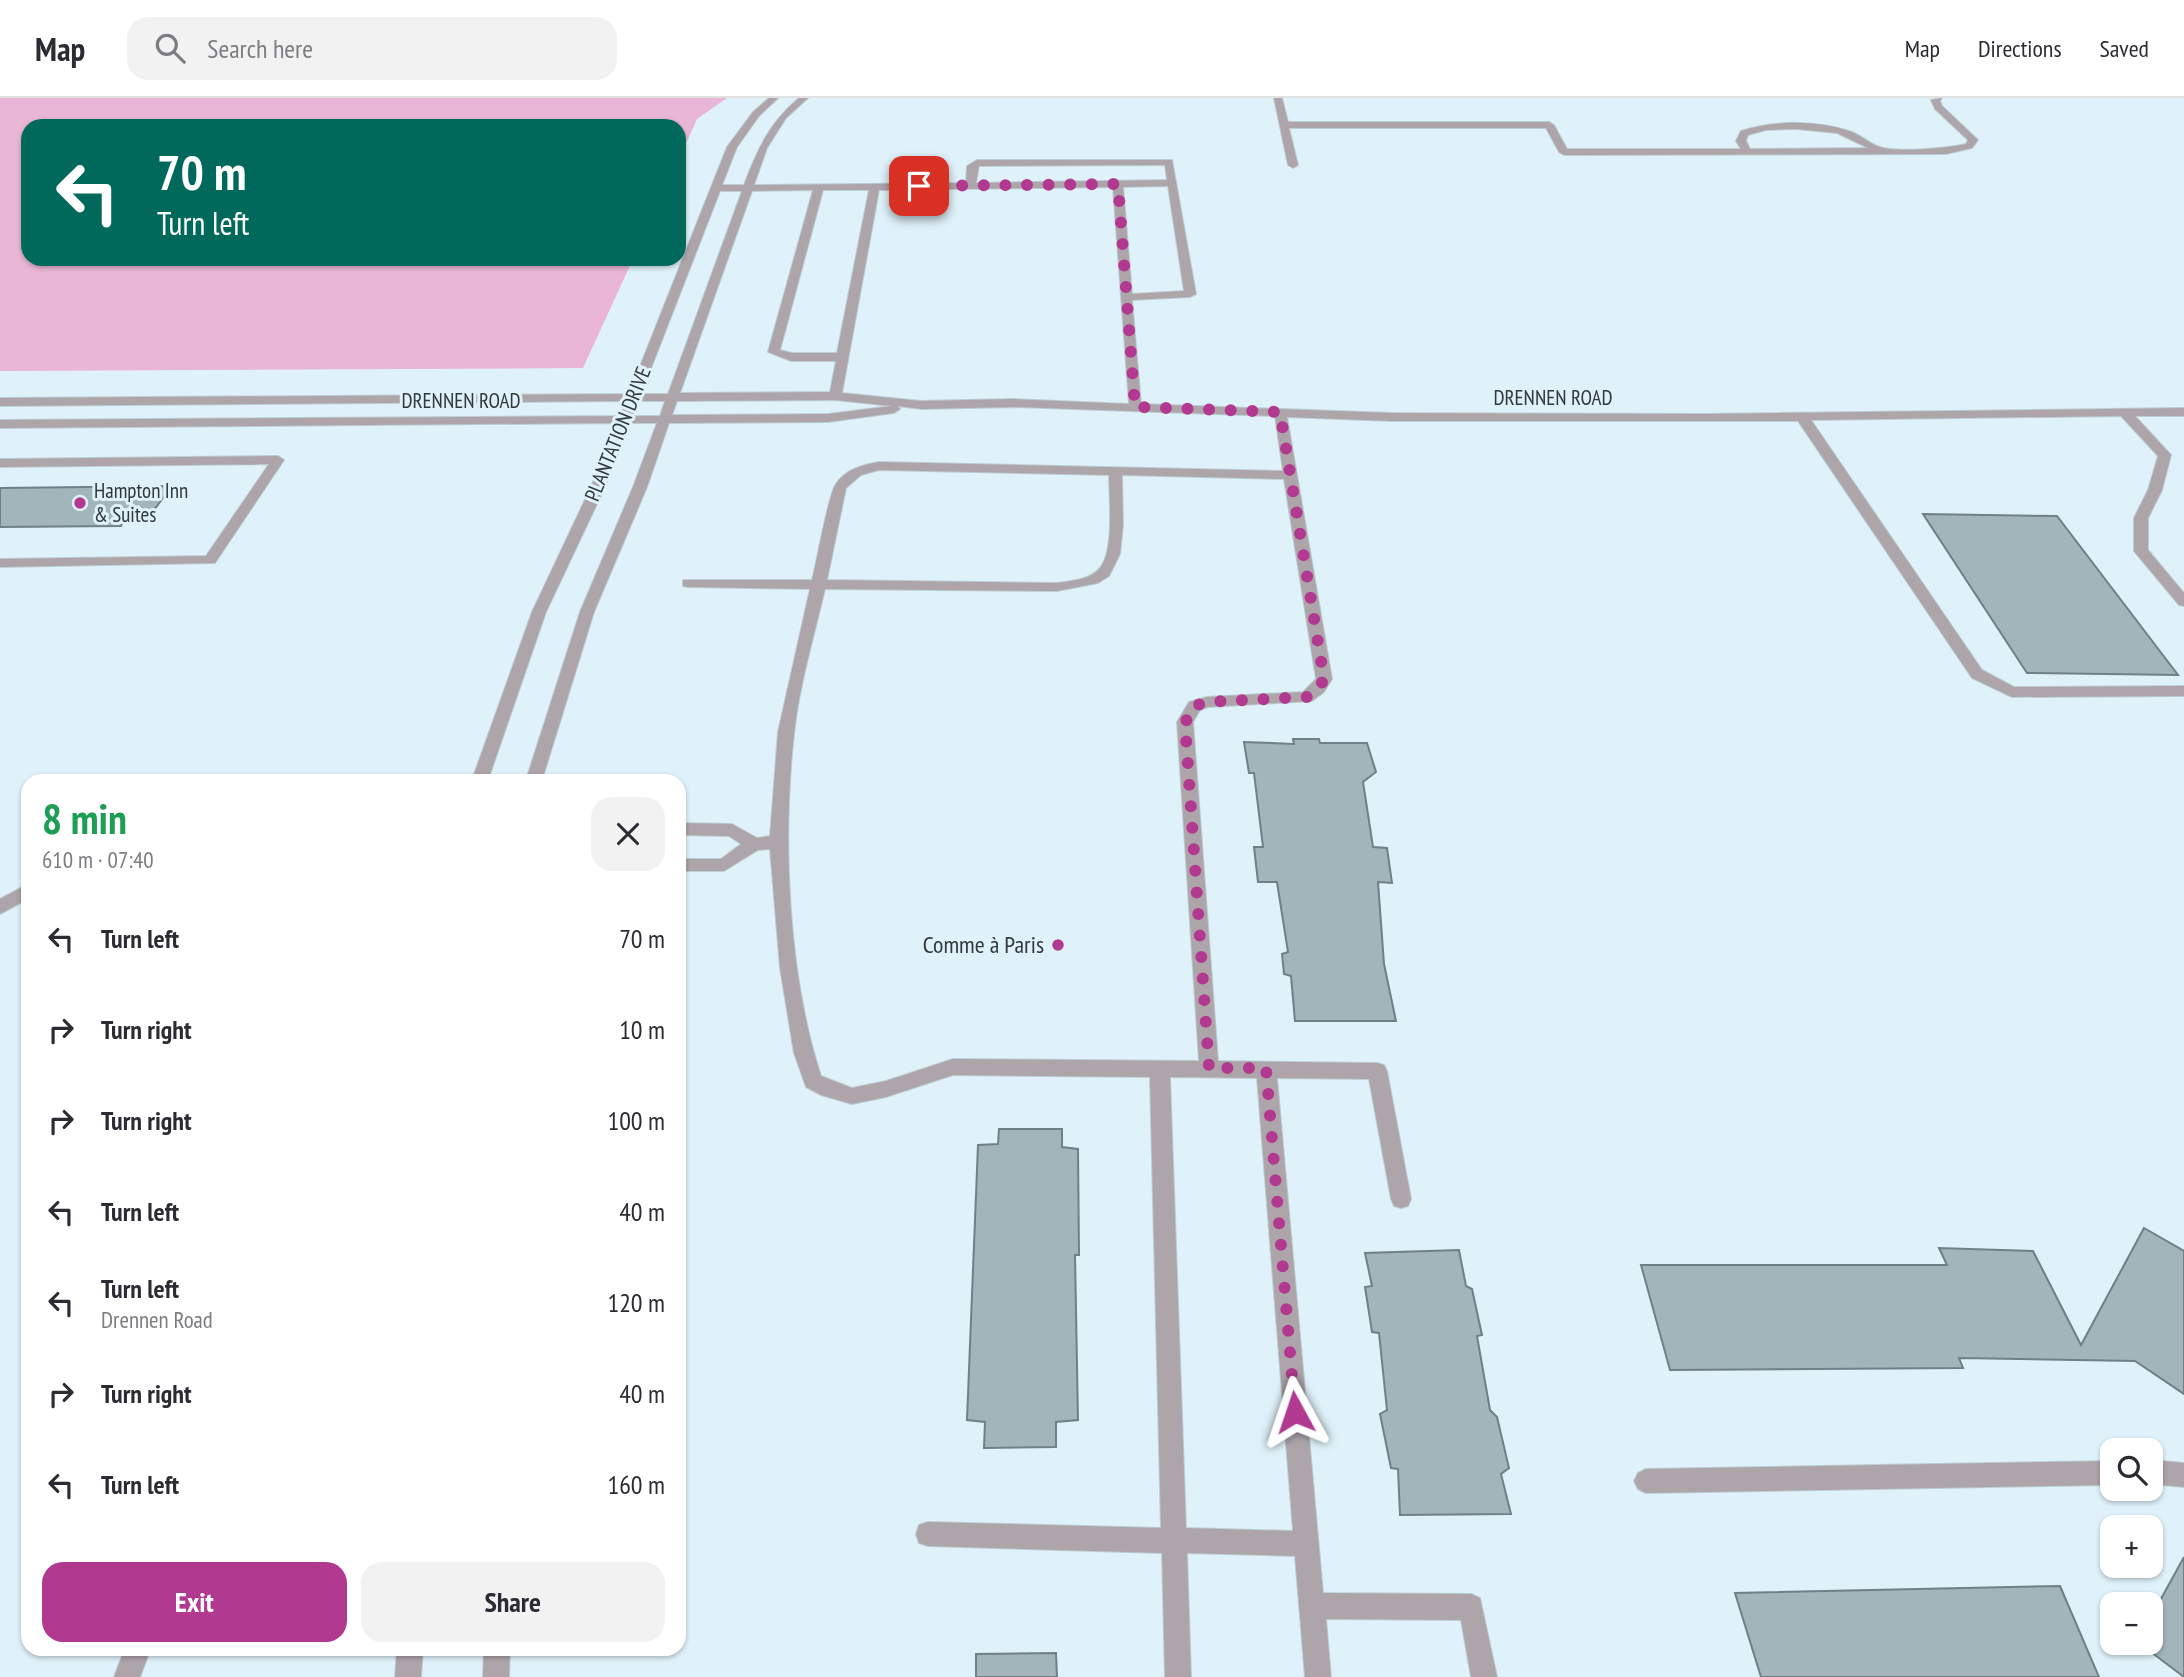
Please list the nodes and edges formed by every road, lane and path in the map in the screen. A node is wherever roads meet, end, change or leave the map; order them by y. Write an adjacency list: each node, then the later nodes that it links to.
1 (774, 98): 14 (street, PLANTATION DRIVE)
2 (804, 98): 15 (street, PLANTATION DRIVE)
3 (1278, 98): 5 (street)
4 (1938, 98): 7 (street)
5 (1284, 125): 6 (street); 8 (street)
6 (1747, 151): 7 (street); 7 (street)
7 (1879, 151)
8 (1293, 165)
9 (1173, 183): 10 (street); 11 (street); 16 (street)
10 (1118, 184): 11 (street); 16 (street)
11 (971, 185): 13 (street)
12 (819, 187): 13 (street); 15 (street); 17 (street)
13 (875, 187): 17 (street)
14 (717, 188): 15 (street); 19 (street, PLANTATION DRIVE)
15 (747, 188): 20 (street, PLANTATION DRIVE)
16 (1128, 297): 23 (street)
17 (843, 357): 18 (street)
18 (835, 396): 20 (street, DRENNEN ROAD); 22 (street, DRENNEN ROAD)
19 (634, 397): 20 (street, DRENNEN ROAD); 21 (street, DRENNEN ROAD); 28 (street, PLANTATION DRIVE)
20 (673, 397): 29 (street, PLANTATION DRIVE)
21 (0, 402)
22 (921, 405): 23 (street, DRENNEN ROAD); 29 (street, DRENNEN ROAD)
23 (1135, 407): 24 (street, DRENNEN ROAD)
24 (1280, 412): 27 (street, DRENNEN ROAD); 33 (street)
25 (2184, 412): 26 (street, DRENNEN ROAD)
26 (2125, 413): 27 (street, DRENNEN ROAD); 37 (street)
27 (1802, 417): 38 (street)
28 (625, 419): 29 (street, DRENNEN ROAD); 30 (street, DRENNEN ROAD); 39 (street, PLANTATION DRIVE)
29 (665, 419): 40 (street, PLANTATION DRIVE)
30 (0, 424)
31 (0, 463): 34 (street)
32 (1115, 471): 33 (street); 36 (street); 36 (street)
33 (1291, 475): 48 (street)
34 (0, 563)
35 (688, 583): 36 (street)
36 (818, 584): 42 (street)
37 (2184, 603)
38 (2184, 691)
39 (482, 774)
40 (536, 774)
41 (686, 829): 43 (street)
42 (778, 842): 43 (street); 47 (street)
43 (754, 845): 44 (street)
44 (686, 865)
45 (21, 895): 46 (street)
46 (0, 907)
47 (1160, 1068): 48 (street); 56 (street)
48 (1209, 1068): 49 (street)
49 (1266, 1068): 50 (street); 57 (street)
50 (1401, 1199)
51 (2100, 1473): 54 (street)
52 (2163, 1473): 53 (street)
53 (2184, 1475)
54 (1646, 1481)
55 (928, 1534): 56 (street)
56 (1174, 1542): 57 (street); 65 (street)
57 (1306, 1544): 58 (street)
58 (1312, 1606): 66 (street); 67 (street)
59 (135, 1656): 62 (street)
60 (409, 1656): 63 (street)
61 (497, 1656): 64 (street)
62 (127, 1677)
63 (408, 1677)
64 (496, 1677)
65 (1178, 1677)
66 (1318, 1677)
67 (1484, 1677)

